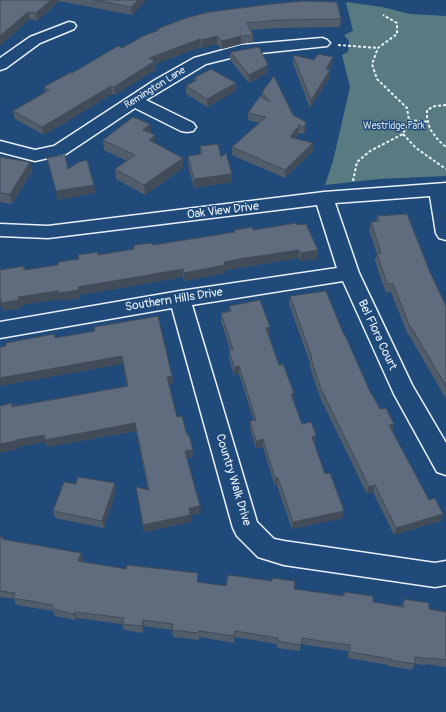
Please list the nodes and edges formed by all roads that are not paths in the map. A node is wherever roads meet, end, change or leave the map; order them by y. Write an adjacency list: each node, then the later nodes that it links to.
1 (69, 26): 3 (street)
2 (322, 43): 4 (street, Remington Lane)
3 (0, 65)
4 (136, 101): 5 (street); 6 (street, Remington Lane)
5 (187, 127)
6 (0, 146)
7 (442, 189): 8 (street, Oak View Drive); 10 (street)
8 (324, 198): 9 (street, Oak View Drive); 11 (street, Bel Flora Court)
9 (0, 230)
10 (446, 233)
11 (349, 273): 12 (street, Southern Hills Drive); 14 (street, Bel Flora Court)
12 (180, 298): 13 (street, Southern Hills Drive); 15 (street, Country Walk Drive)
13 (0, 330)
14 (446, 465)
15 (446, 573)

